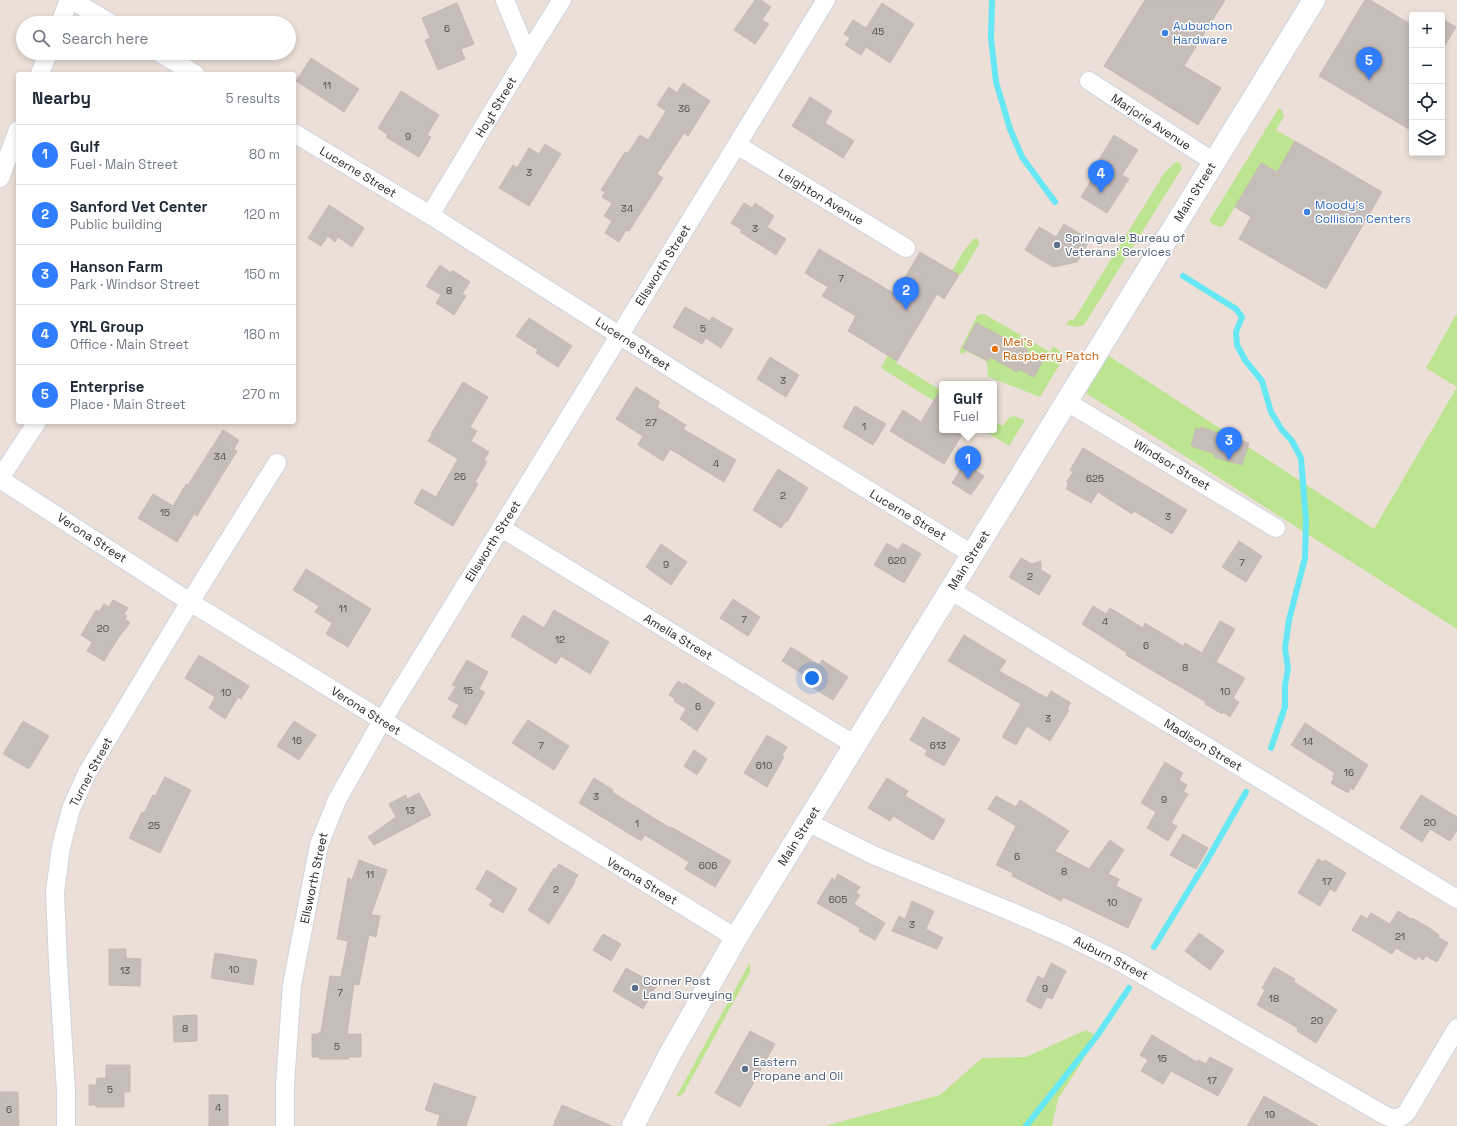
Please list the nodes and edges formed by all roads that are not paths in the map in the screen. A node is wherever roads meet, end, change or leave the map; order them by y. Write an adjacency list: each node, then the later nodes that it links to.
1 (71, 0): 6 (street); 7 (street)
2 (505, 0): 8 (street)
3 (562, 0): 8 (street, Hoyt Street)
4 (826, 0): 16 (street, Ellsworth Street)
5 (1314, 0): 17 (main road, Main Street)
6 (63, 16)
7 (98, 16)
8 (527, 54): 19 (street, Hoyt Street)
9 (45, 60): 11 (street)
10 (172, 60): 12 (street)
11 (41, 72)
12 (192, 72)
13 (1089, 82): 17 (street, Marjorie Avenue)
14 (296, 134): 19 (street, Lucerne Street)
15 (16, 135): 18 (street)
16 (737, 146): 20 (street, Leighton Avenue); 21 (street, Ellsworth Street)
17 (1214, 162): 22 (main road, Main Street)
18 (0, 178)
19 (430, 215): 21 (street, Lucerne Street)
20 (906, 248)
21 (620, 335): 26 (street, Ellsworth Street); 28 (street, Lucerne Street)
22 (1067, 402): 27 (street, Windsor Street); 28 (main road, Main Street)
23 (36, 424): 25 (street)
24 (277, 463): 30 (street, Turner Street)
25 (0, 478): 30 (street, Verona Street)
26 (501, 528): 31 (street, Ellsworth Street); 32 (street, Amelia Street)
27 (1276, 528)
28 (972, 554): 29 (main road, Main Street)
29 (950, 590): 32 (main road, Main Street); 34 (street, Madison Street)
30 (190, 602): 31 (street, Verona Street); 37 (street, Turner Street)
31 (382, 721): 35 (street, Verona Street); 38 (street, Ellsworth Street)
32 (855, 745): 33 (main road, Main Street)
33 (807, 822): 35 (main road, Main Street); 36 (street, Auburn Street)
34 (1457, 899)
35 (736, 938): 39 (main road, Main Street)
36 (1457, 1028)
37 (66, 1126)
38 (285, 1126)
39 (633, 1126)

